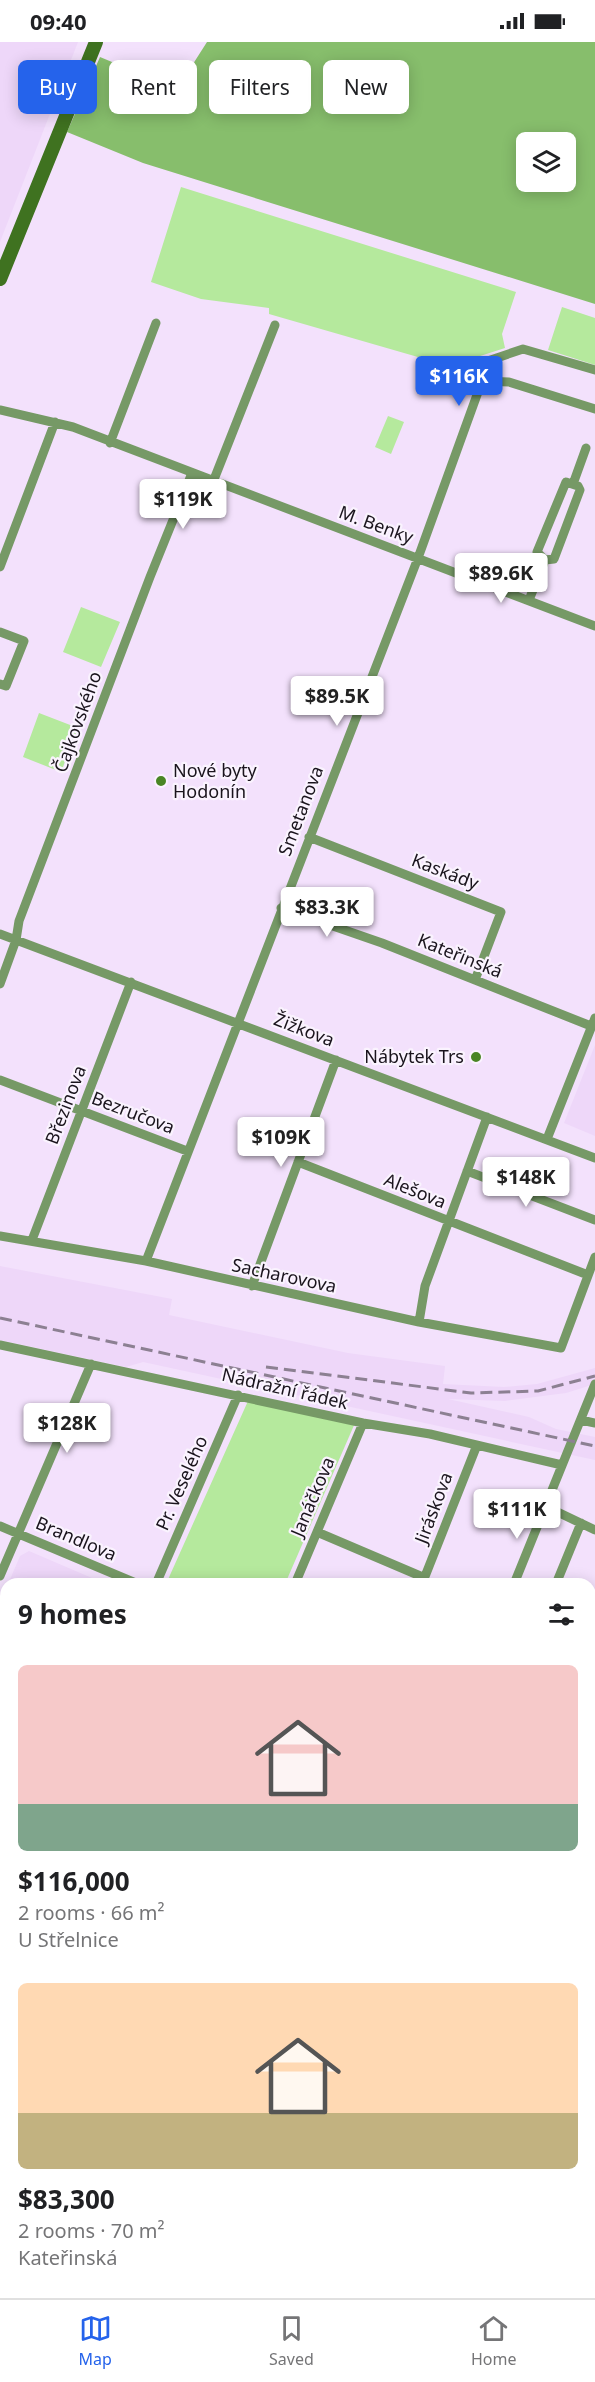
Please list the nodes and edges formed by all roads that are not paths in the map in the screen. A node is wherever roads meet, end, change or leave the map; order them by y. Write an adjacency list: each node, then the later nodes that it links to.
1 (96, 42): 2 (main road)
2 (0, 279)
3 (156, 323): 12 (street)
4 (275, 325): 15 (street)
5 (423, 367): 7 (street)
6 (595, 370): 7 (street)
7 (459, 375): 8 (street)
8 (482, 381): 9 (street); 17 (street, Smetanova)
9 (595, 409)
10 (0, 410): 11 (street, M. Benky)
11 (55, 422): 12 (street, M. Benky); 19 (street)
12 (110, 443): 14 (street, M. Benky)
13 (586, 448): 16 (street)
14 (192, 473): 15 (street, M. Benky); 27 (street, Čajkovského)
15 (213, 482): 17 (street, M. Benky)
16 (573, 484): 18 (street); 18 (street)
17 (418, 558): 20 (street, M. Benky); 24 (street, Smetanova)
18 (545, 560): 20 (street)
19 (0, 567)
20 (529, 600): 21 (street, M. Benky)
21 (595, 626)
22 (0, 632): 23 (street)
23 (0, 684)
24 (309, 837): 25 (street, Smetanova); 28 (street, Kaskády)
25 (281, 908): 28 (street, Kateřinská); 31 (street, Smetanova)
26 (0, 934): 27 (street, Žižkova)
27 (16, 940): 29 (street, Žižkova); 30 (street, Čajkovského)
28 (475, 980): 32 (street, Kateřinská)
29 (131, 982): 31 (street, Žižkova); 35 (street, Březinova)
30 (0, 984)
31 (237, 1022): 33 (street, Žižkova); 38 (street, Smetanova)
32 (593, 1022): 37 (street, Kateřinská)
33 (336, 1060): 36 (street, Žižkova); 40 (street)
34 (0, 1080): 35 (street, Bezručova)
35 (82, 1111): 38 (street, Bezručova); 45 (street, Březinova)
36 (487, 1117): 37 (street, Žižkova); 41 (street)
37 (547, 1139): 39 (street, Žižkova)
38 (187, 1151): 47 (street, Smetanova)
39 (595, 1158)
40 (298, 1162): 43 (street, Alešova); 49 (street)
41 (467, 1171): 42 (street); 43 (street)
42 (595, 1220)
43 (447, 1221): 48 (street, Alešova); 50 (street)
44 (0, 1236): 45 (street, Sacharovova)
45 (32, 1240): 47 (street, Sacharovova)
46 (595, 1257): 48 (street)
47 (146, 1260): 49 (street, Sacharovova)
48 (588, 1275): 50 (street, Sacharovova)
49 (252, 1286): 50 (street, Sacharovova)
50 (419, 1322)
51 (0, 1345): 52 (street, Nádražní řádek)
52 (92, 1364): 54 (street, Nádražní řádek); 65 (street)
53 (595, 1384): 55 (street)
54 (238, 1395): 56 (street, Nádražní řádek); 68 (street, Pr. Veselého)
55 (581, 1420): 57 (street); 59 (street)
56 (363, 1423): 58 (street, Nádražní řádek); 64 (street, Janáčkova)
57 (595, 1423)
58 (477, 1444): 59 (street, Nádražní řádek); 71 (street, Jiráskova)
59 (562, 1465): 60 (street)
60 (545, 1506): 61 (street); 72 (street)
61 (581, 1523): 63 (street); 73 (street)
62 (0, 1526): 65 (street, Brandlova)
63 (595, 1530)
64 (317, 1532): 69 (street, Janáčkova); 70 (street)
65 (17, 1533): 66 (street); 67 (street, Brandlova)
66 (0, 1576)
67 (124, 1578)
68 (159, 1578)
69 (298, 1578)
70 (417, 1578)
71 (424, 1578)
72 (516, 1578)
73 (558, 1578)

